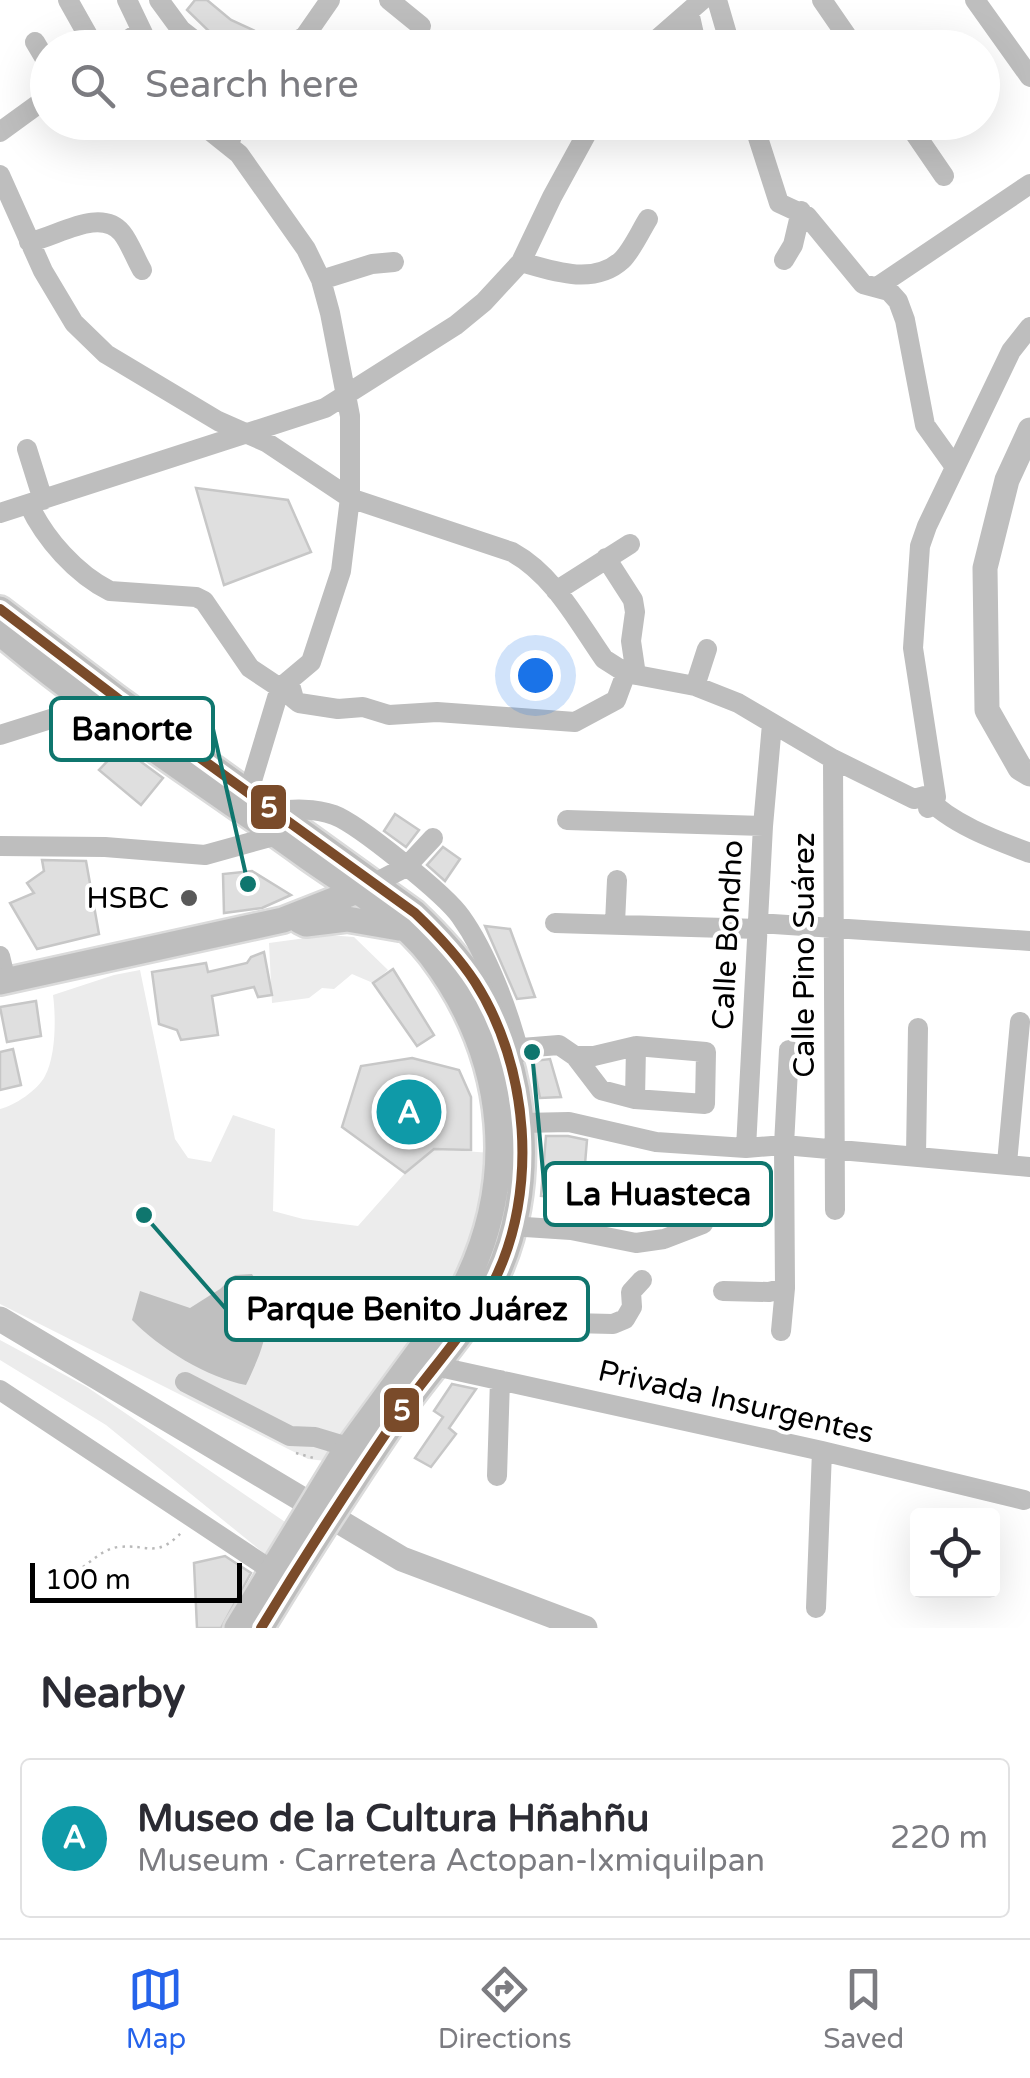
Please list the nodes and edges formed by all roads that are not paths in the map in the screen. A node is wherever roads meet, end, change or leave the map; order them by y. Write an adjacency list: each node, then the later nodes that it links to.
1 (68, 0): 12 (street)
2 (126, 0): 13 (street)
3 (159, 0): 14 (street)
4 (311, 0): 15 (street)
5 (330, 0): 16 (street)
6 (389, 0): 11 (street)
7 (717, 0): 18 (street)
8 (822, 0): 19 (street)
9 (975, 0): 20 (street)
10 (695, 6): 17 (street)
11 (421, 26)
12 (85, 30)
13 (141, 30)
14 (181, 30)
15 (295, 30)
16 (309, 30)
17 (668, 30)
18 (726, 30)
19 (843, 30)
20 (996, 30)
21 (1000, 35): 22 (street)
22 (1030, 77)
23 (30, 108): 24 (street)
24 (2, 126)
25 (224, 140): 30 (street)
26 (231, 140): 30 (street)
27 (583, 140): 39 (street)
28 (759, 140): 34 (street)
29 (919, 140): 32 (street)
30 (229, 144): 41 (street)
31 (0, 175): 36 (street)
32 (944, 176)
33 (1030, 184): 42 (street)
34 (801, 210): 37 (street); 42 (street)
35 (648, 219): 39 (street)
36 (29, 242): 40 (street); 45 (street)
37 (784, 260)
38 (394, 262): 41 (street)
39 (521, 262): 44 (street)
40 (142, 270)
41 (321, 280): 44 (street)
42 (877, 287): 47 (street)
43 (1030, 328): 47 (street)
44 (344, 398): 45 (street); 48 (street)
45 (247, 432): 48 (street); 49 (street)
46 (27, 449): 49 (street)
47 (954, 467): 65 (street)
48 (350, 498): 53 (street); 58 (street)
49 (36, 502): 50 (street); 58 (street)
50 (0, 513)
51 (630, 544): 52 (street)
52 (606, 558): 53 (street); 57 (street)
53 (556, 590): 57 (street)
54 (0, 609): 64 (main road)
55 (0, 633): 60 (main road)
56 (707, 649): 59 (street)
57 (631, 674): 58 (street); 59 (street)
58 (284, 685): 64 (street)
59 (695, 686): 61 (street)
60 (92, 706): 62 (street); 67 (main road)
61 (772, 724): 63 (street); 68 (street, Calle Bondho)
62 (0, 735)
63 (834, 766): 65 (street); 81 (street, Calle Pino Suárez)
64 (248, 794): 67 (main road)
65 (929, 801): 71 (street)
66 (567, 820): 68 (street)
67 (275, 823): 70 (street); 72 (main road); 73 (street); 75 (main road)
68 (763, 826): 80 (street, Calle Bondho)
69 (432, 838): 73 (street)
70 (0, 846)
71 (1030, 853)
72 (310, 859): 75 (main road); 76 (main road)
73 (406, 867): 75 (street); 77 (street)
74 (617, 880): 79 (street)
75 (367, 888): 76 (main road); 82 (main road); 83 (main road)
76 (287, 919): 82 (main road); 85 (main road)
77 (464, 921): 83 (street); 86 (street)
78 (555, 922): 79 (street)
79 (614, 923): 80 (street)
80 (759, 926): 81 (street); 96 (street, Calle Bondho)
81 (834, 928): 84 (street); 97 (street, Calle Pino Suárez)
82 (405, 929): 115 (main road)
83 (441, 938): 86 (main road)
84 (1030, 941)
85 (2, 973)
86 (487, 988): 90 (main road)
87 (1020, 1022): 99 (street)
88 (918, 1028): 98 (street)
89 (636, 1046): 92 (street); 93 (street); 93 (street)
90 (512, 1048): 92 (street); 94 (main road)
91 (789, 1050): 95 (street)
92 (576, 1056): 93 (street)
93 (635, 1099)
94 (528, 1124): 96 (street); 101 (main road)
95 (784, 1146): 96 (street); 97 (street); 106 (street)
96 (746, 1148)
97 (834, 1152): 98 (street); 102 (street, Calle Pino Suárez)
98 (916, 1156): 99 (street)
99 (1007, 1164): 100 (street)
100 (1030, 1167)
101 (520, 1190): 104 (street); 108 (main road)
102 (835, 1210)
103 (703, 1224): 104 (street)
104 (525, 1227): 108 (street)
105 (642, 1280): 108 (street)
106 (784, 1288): 107 (street); 109 (street)
107 (722, 1291)
108 (478, 1316): 110 (main road)
109 (781, 1331)
110 (435, 1366): 111 (street, Privada Insurgentes); 115 (main road)
111 (500, 1380): 114 (street, Privada Insurgentes); 116 (street)
112 (185, 1382): 115 (street)
113 (0, 1390): 118 (street)
114 (822, 1451): 117 (street, Privada Insurgentes); 119 (street)
115 (349, 1460): 118 (main road)
116 (497, 1476)
117 (1024, 1500)
118 (284, 1571): 120 (main road); 121 (main road)
119 (816, 1608)
120 (237, 1628)
121 (261, 1628)

